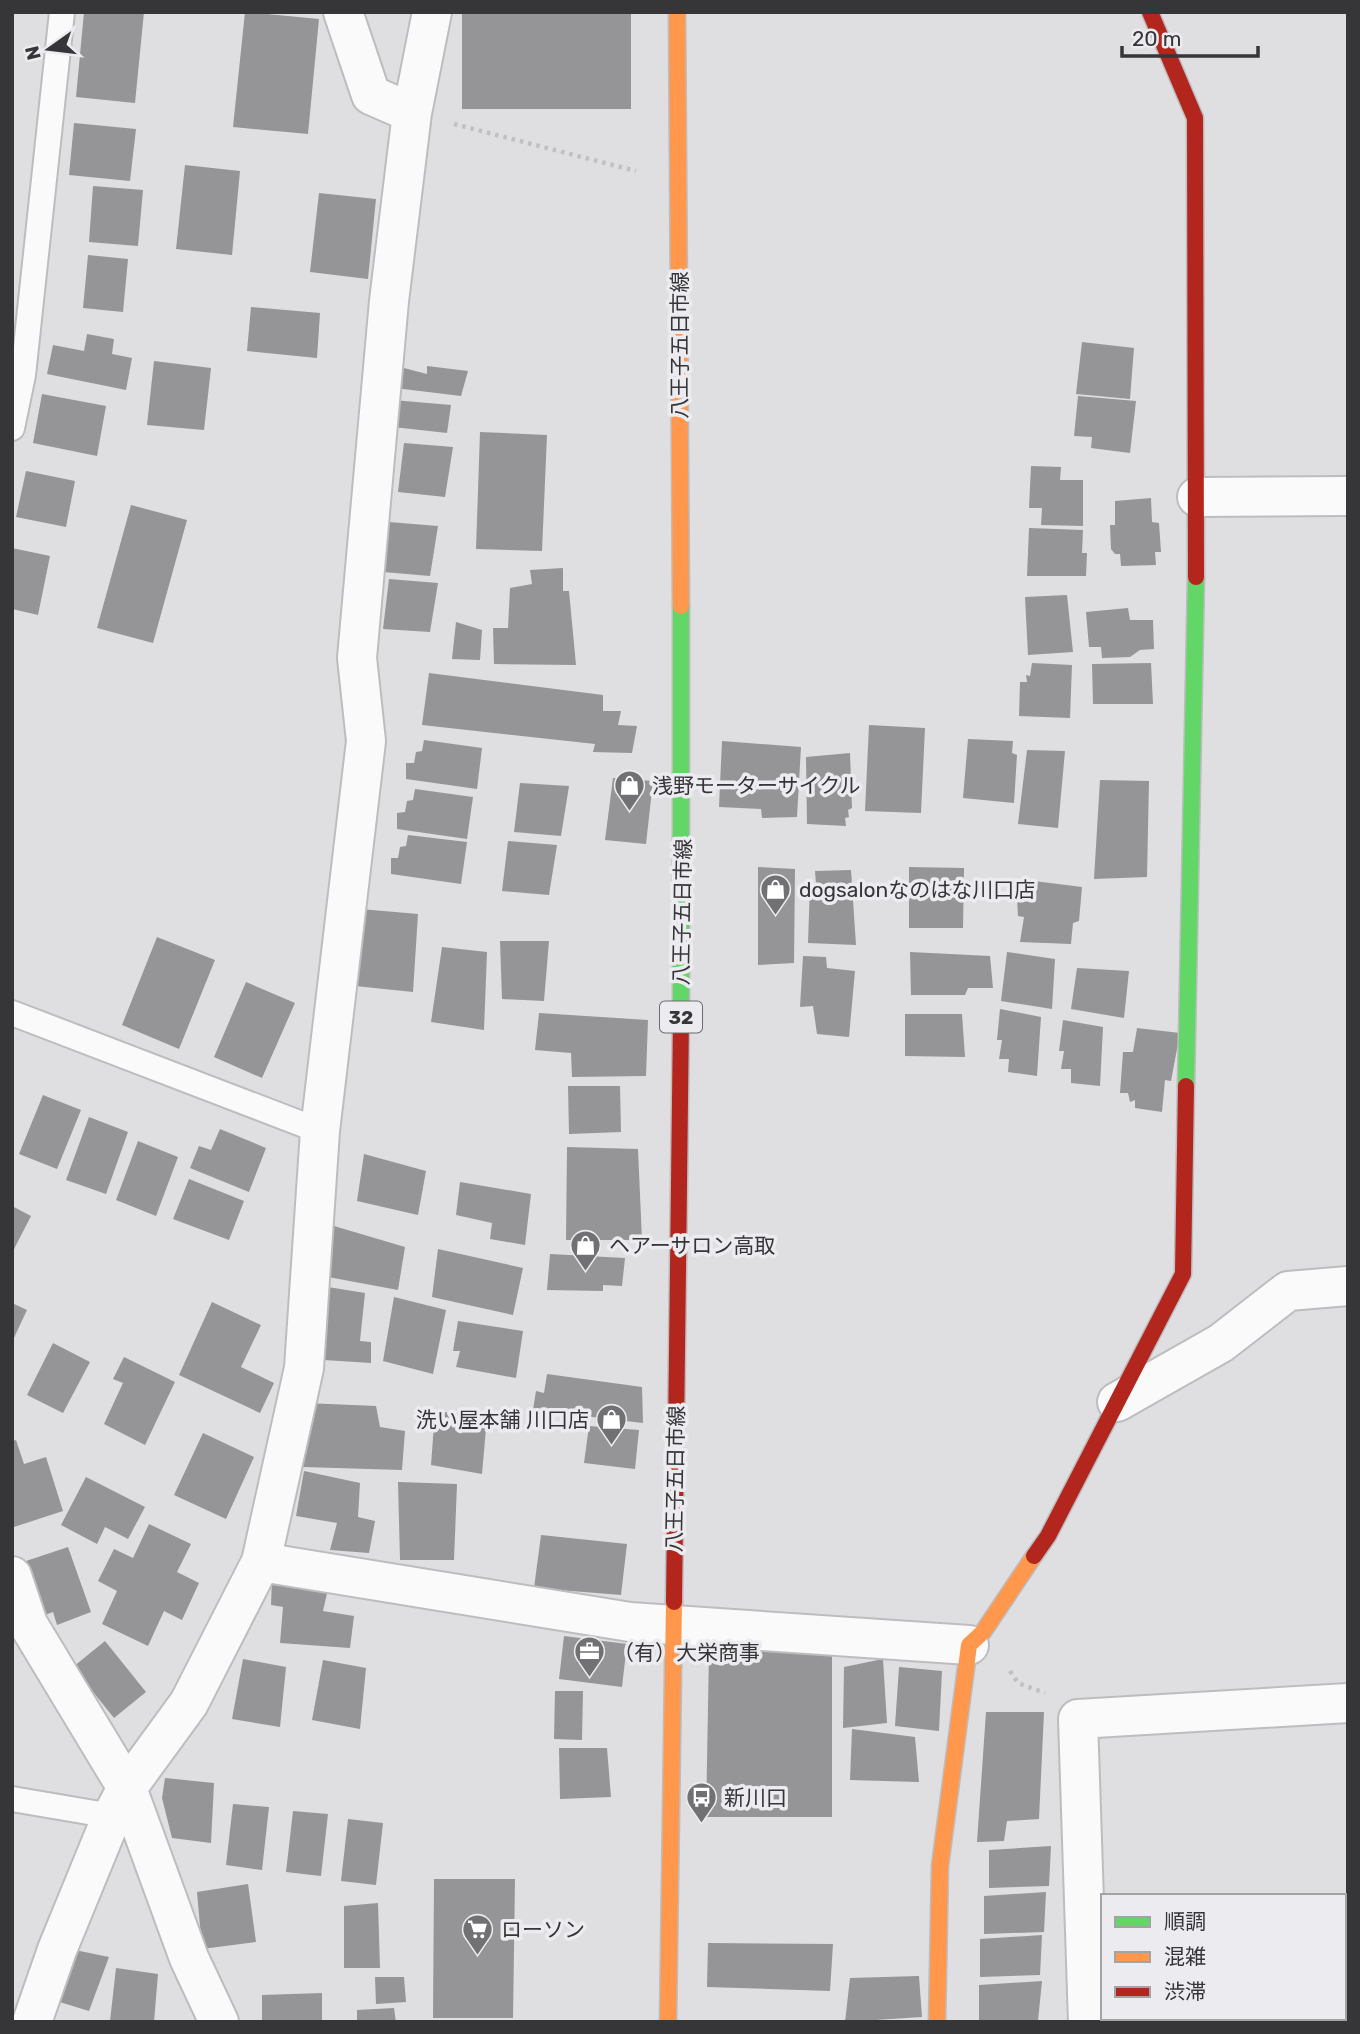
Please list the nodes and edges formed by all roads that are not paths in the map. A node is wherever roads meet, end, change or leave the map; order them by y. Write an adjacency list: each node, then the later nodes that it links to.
1 (62, 12): 7 (lane)
2 (343, 12): 6 (street)
3 (432, 12): 6 (street)
4 (677, 12): 16 (street, 八王子五日市線 / 32)
5 (1150, 12): 9 (street)
6 (412, 113): 11 (street)
7 (12, 428)
8 (1348, 496): 9 (street)
9 (1197, 497): 13 (street)
10 (12, 1013): 11 (lane)
11 (320, 1131): 14 (street)
12 (1348, 1286): 13 (street)
13 (1117, 1402): 17 (street)
14 (261, 1562): 16 (street); 20 (street)
15 (12, 1576): 20 (street)
16 (673, 1626): 17 (street); 23 (street, 八王子五日市線 / 32)
17 (976, 1639): 24 (street)
18 (1348, 1703): 25 (street)
19 (12, 1799): 20 (lane)
20 (120, 1802): 21 (street); 22 (street)
21 (32, 2022)
22 (219, 2022)
23 (668, 2022)
24 (937, 2022)
25 (1088, 2022)

